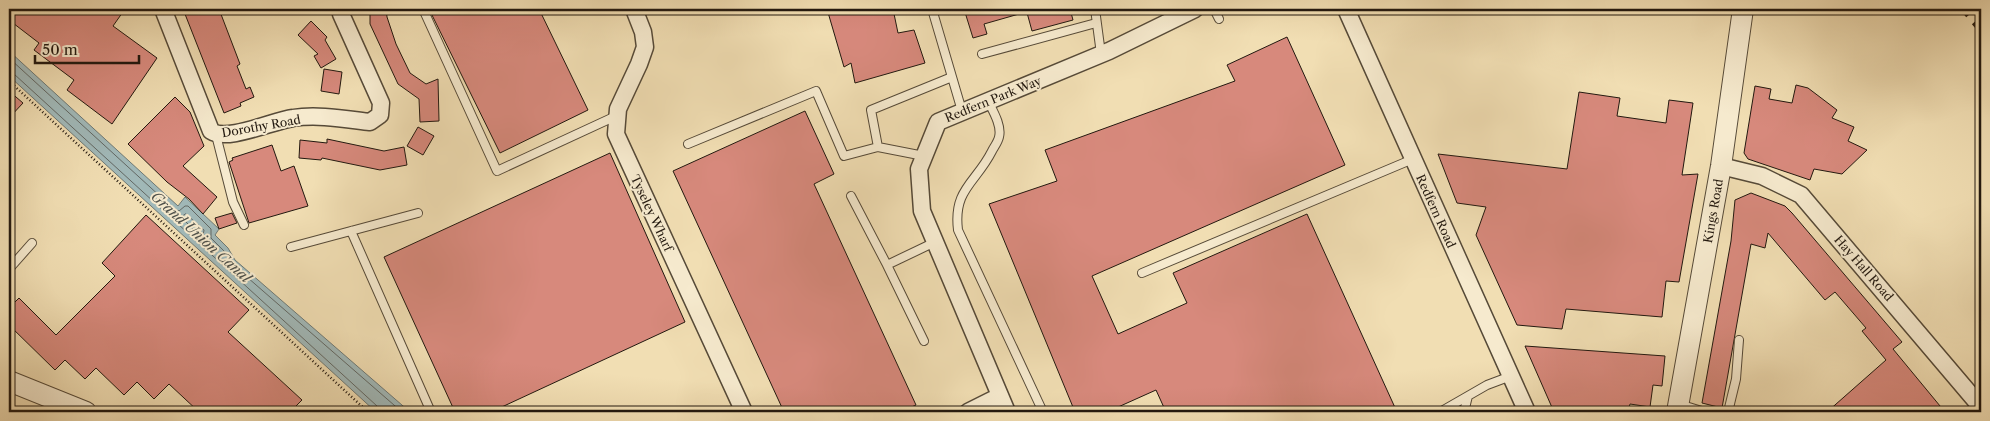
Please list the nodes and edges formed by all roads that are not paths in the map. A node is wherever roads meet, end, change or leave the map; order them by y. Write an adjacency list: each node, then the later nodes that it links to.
1 (163, 9): 19 (street)
2 (423, 9): 18 (lane)
3 (634, 9): 18 (street, Tyseley Wharf)
4 (932, 9): 15 (lane)
5 (1095, 9): 12 (lane)
6 (1195, 9): 14 (street, Redfern Park Way)
7 (1214, 9): 11 (lane)
8 (1346, 9): 23 (street, Redfern Road)
9 (1743, 9): 24 (street, Kings Road)
10 (341, 14): 19 (street, Dorothy Road)
11 (1219, 19)
12 (1096, 23): 13 (lane); 14 (lane)
13 (982, 54)
14 (1101, 54): 16 (street, Redfern Park Way)
15 (952, 76): 17 (lane); 21 (lane)
16 (988, 101): 17 (street, Redfern Park Way); 48 (lane)
17 (962, 112): 22 (street, Redfern Park Way)
18 (616, 116): 45 (street, Tyseley Wharf)
19 (214, 133): 27 (lane)
20 (688, 144): 21 (lane)
21 (878, 147): 22 (lane)
22 (924, 156): 29 (street, Redfern Park Way)
23 (1413, 159): 34 (lane); 37 (street, Redfern Road)
24 (1721, 166): 41 (street, Hay Hall Road); 42 (street, Kings Road)
25 (851, 196): 32 (lane)
26 (418, 213): 28 (lane)
27 (244, 225)
28 (351, 231): 31 (lane); 44 (lane)
29 (935, 242): 32 (lane); 39 (street, Redfern Park Way)
30 (32, 243): 33 (lane)
31 (291, 247)
32 (888, 265): 36 (lane)
33 (9, 269)
34 (1142, 273)
35 (1739, 340): 53 (lane)
36 (924, 341)
37 (1511, 376): 40 (lane); 51 (street, Redfern Road)
38 (9, 381): 43 (street)
39 (1000, 396): 46 (street); 47 (street, Redfern Park Way)
40 (1468, 396): 49 (lane); 50 (lane)
41 (1981, 407)
42 (1678, 408): 52 (lane)
43 (86, 412)
44 (431, 412)
45 (744, 412)
46 (968, 412)
47 (1007, 412)
48 (1043, 412)
49 (1440, 412)
50 (1464, 412)
51 (1527, 412)
52 (1705, 412)
53 (1728, 412)

